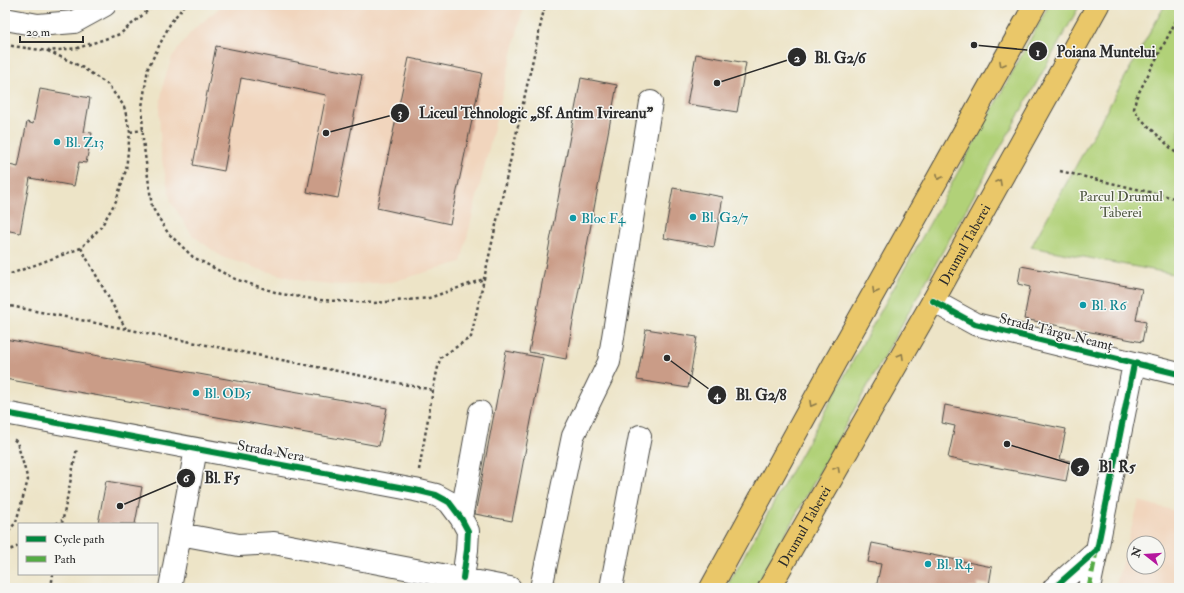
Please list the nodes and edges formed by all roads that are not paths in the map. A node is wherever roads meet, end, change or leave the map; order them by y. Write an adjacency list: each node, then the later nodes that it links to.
1 (105, 5): 4 (street)
2 (1034, 5): 21 (main road, one-way to 21)
3 (1098, 5): 6 (main road, Drumul Taberei, one-way to 3)
4 (5, 19)
5 (651, 102): 19 (street)
6 (933, 300): 7 (street, Strada Târgu Neamț); 22 (main road, Drumul Taberei, one-way to 6)
7 (1134, 364): 8 (street, Strada Târgu Neamț); 15 (street)
8 (1179, 374)
9 (480, 412): 13 (street)
10 (5, 413): 12 (street, Strada Nera)
11 (640, 436): 20 (street)
12 (196, 449): 13 (street, Strada Nera); 14 (street)
13 (461, 518): 16 (street, Strada Nera)
14 (180, 534): 16 (street); 17 (street)
15 (1097, 550): 23 (street); 24 (street)
16 (463, 578): 18 (street)
17 (170, 588)
18 (510, 588)
19 (541, 588)
20 (611, 588)
21 (711, 588)
22 (769, 588)
23 (1054, 588)
24 (1089, 588)

